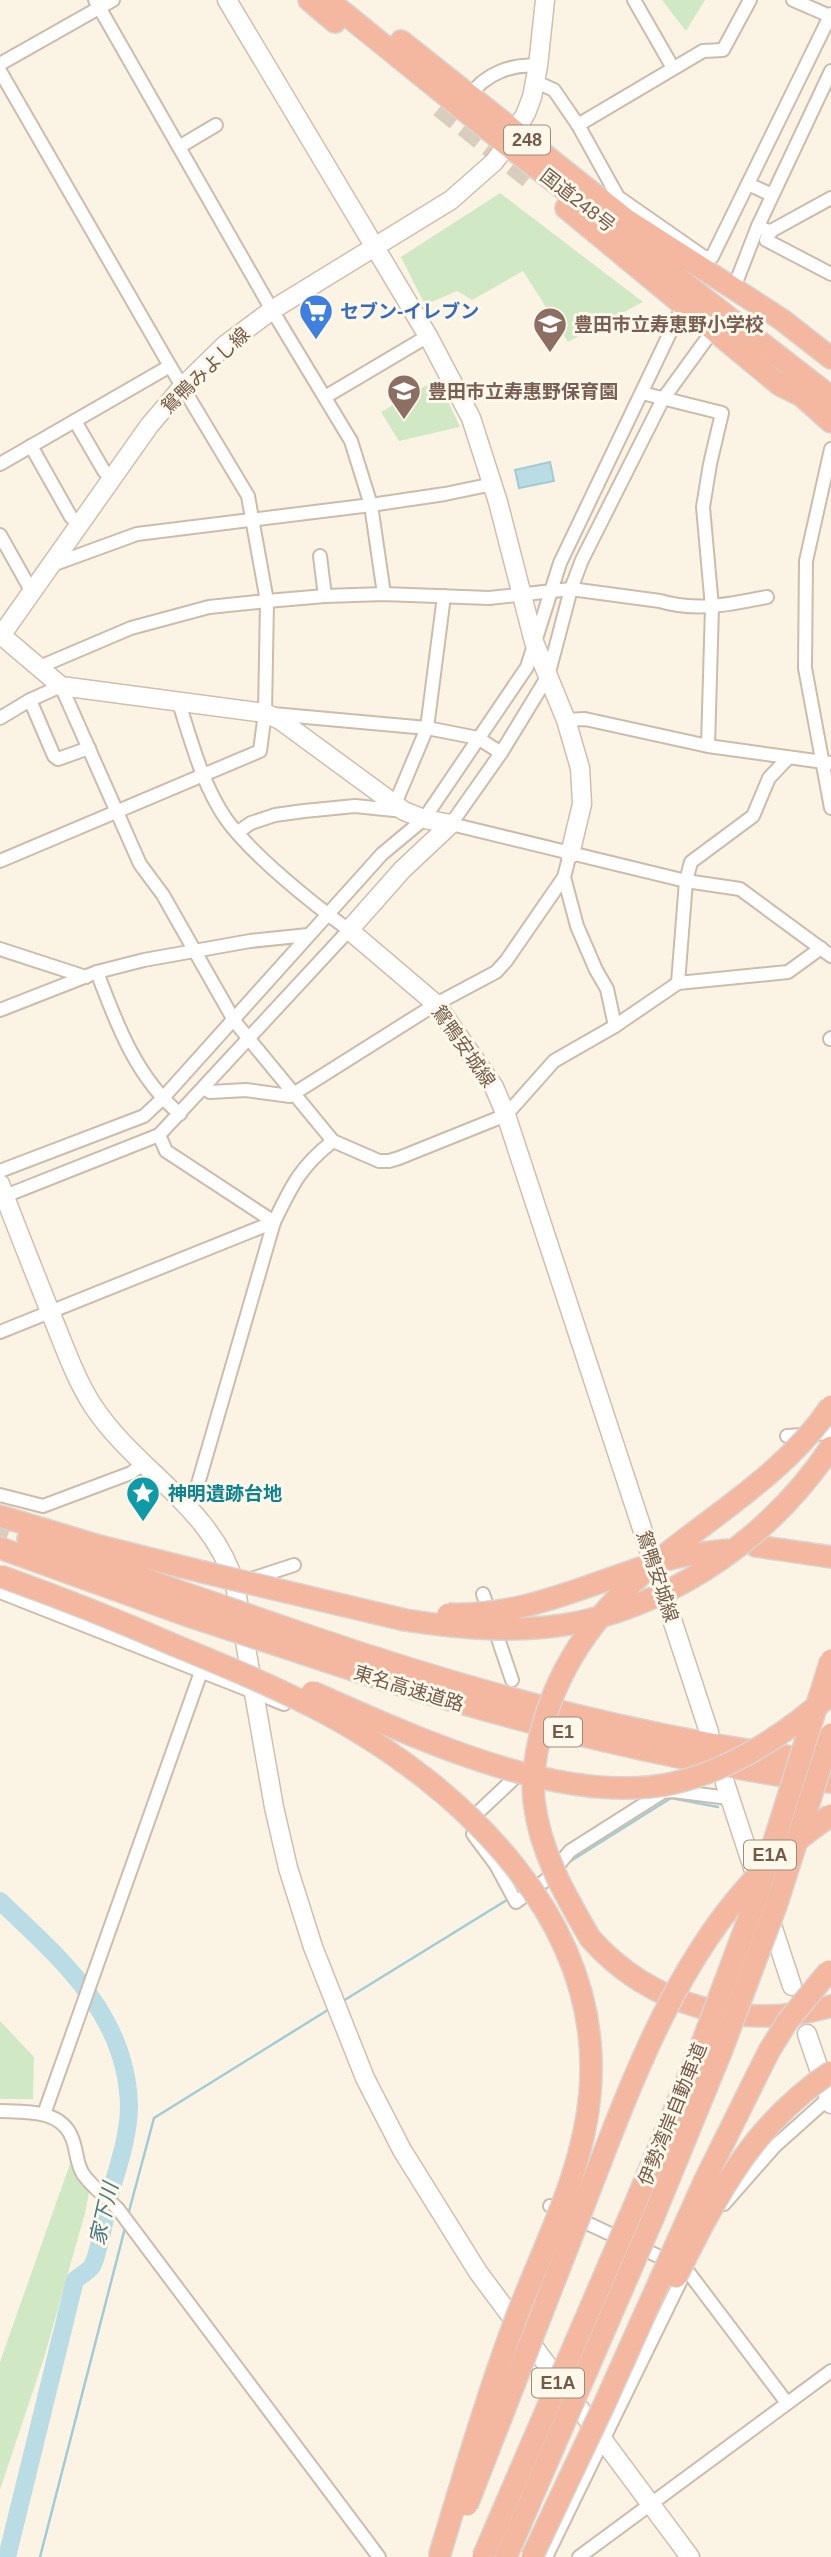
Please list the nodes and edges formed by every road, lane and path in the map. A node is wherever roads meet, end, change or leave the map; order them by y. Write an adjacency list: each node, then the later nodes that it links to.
1 (113, 0): 10 (street)
2 (227, 0): 30 (street)
3 (309, 0): 18 (highway)
4 (328, 0): 21 (highway, 国道248号 / 248)
5 (350, 0): 17 (highway, 国道248号 / 248)
6 (545, 0): 16 (street, 鴛鴨みよし線)
7 (634, 0): 13 (street)
8 (750, 0): 13 (street)
9 (793, 0): 11 (street)
10 (97, 4): 12 (street); 22 (street)
11 (830, 15): 24 (street)
12 (0, 64)
13 (673, 68): 20 (street)
14 (0, 71): 36 (street)
15 (831, 71): 25 (street)
16 (536, 74): 17 (street); 20 (street); 21 (street, 鴛鴨みよし線)
17 (470, 96): 21 (highway, 国道248号 / 248)
18 (440, 107)
19 (216, 125): 22 (street)
20 (578, 125): 27 (street)
21 (511, 138): 27 (highway, 国道248号 / 248); 30 (street, 鴛鴨みよし線); 32 (highway, 国道248号 / 248)
22 (179, 147): 33 (street)
23 (534, 182): 32 (highway, 248)
24 (748, 184): 25 (street); 27 (street)
25 (772, 195): 28 (street)
26 (831, 198): 29 (street)
27 (613, 201): 32 (highway, 国道248号 / 248)
28 (758, 226): 29 (street); 32 (street)
29 (771, 231): 31 (street)
30 (376, 248): 33 (street, 鴛鴨みよし線); 34 (street)
31 (831, 274)
32 (707, 300): 35 (highway, 248); 37 (highway, 国道248号 / 248); 39 (street); 41 (highway, 国道248号 / 248); 42 (street); 44 (highway, 248)
33 (272, 310): 38 (street, 鴛鴨みよし線); 40 (street)
34 (428, 336): 40 (street); 49 (street)
35 (831, 358)
36 (170, 366): 38 (street); 43 (street)
37 (831, 382)
38 (182, 387): 48 (street, 鴛鴨みよし線); 51 (street)
39 (642, 393): 42 (street); 57 (street)
40 (326, 397): 50 (street)
41 (831, 397)
42 (663, 399): 56 (street); 65 (street)
43 (75, 421): 45 (street); 48 (street)
44 (831, 422)
45 (32, 446): 47 (street); 52 (street)
46 (831, 449): 82 (street)
47 (0, 464)
48 (113, 479): 52 (street, 鴛鴨みよし線)
49 (493, 484): 50 (street); 60 (street)
50 (371, 505): 51 (street); 59 (street)
51 (254, 521): 55 (street); 64 (street)
52 (81, 524): 55 (street, 鴛鴨みよし線)
53 (0, 535): 58 (street)
54 (320, 556): 61 (street)
55 (52, 565): 58 (street, 鴛鴨みよし線)
56 (571, 589): 57 (street); 65 (street); 69 (street)
57 (552, 590): 60 (street); 67 (street)
58 (32, 592): 66 (street, 鴛鴨みよし線)
59 (384, 594): 61 (street); 62 (street)
60 (523, 594): 62 (street); 67 (street)
61 (326, 596): 64 (street)
62 (444, 596): 76 (street)
63 (767, 597): 65 (street)
64 (267, 601): 68 (street); 73 (street)
65 (712, 607): 78 (street)
66 (0, 636): 68 (street)
67 (534, 642): 69 (street); 77 (street)
68 (37, 668): 70 (street)
69 (547, 671): 75 (street); 80 (street)
70 (61, 686): 71 (street); 72 (street); 79 (street)
71 (30, 700): 74 (street); 79 (street)
72 (178, 700): 73 (street); 83 (street)
73 (265, 713): 76 (street); 83 (street); 84 (street)
74 (0, 718)
75 (566, 720): 78 (street); 89 (street)
76 (427, 728): 77 (street); 84 (street)
77 (478, 738): 80 (street); 87 (street)
78 (708, 746): 81 (street)
79 (89, 748): 86 (street)
80 (501, 752): 87 (street)
81 (788, 758): 82 (street); 92 (street)
82 (826, 762): 85 (street)
83 (203, 776): 86 (street); 88 (street)
84 (400, 807): 87 (street); 88 (street)
85 (831, 808)
86 (117, 810): 90 (street); 97 (street)
87 (437, 821): 89 (street); 93 (street); 94 (street)
88 (238, 832): 93 (street)
89 (570, 854): 91 (street); 92 (street)
90 (0, 861)
91 (564, 877): 101 (street); 104 (street)
92 (686, 881): 98 (street); 100 (street)
93 (330, 915): 94 (street); 95 (street)
94 (347, 928): 101 (street, 鴛鴨安城線); 105 (street)
95 (308, 935): 97 (street); 103 (street)
96 (0, 949): 99 (street)
97 (195, 951): 99 (street); 103 (street)
98 (826, 952): 100 (street)
99 (91, 975): 102 (street); 108 (street)
100 (678, 983): 104 (street)
101 (436, 1004): 107 (street); 110 (street, 鴛鴨安城線)
102 (0, 1010)
103 (234, 1021): 105 (street); 108 (street)
104 (615, 1026): 110 (street)
105 (246, 1037): 106 (street); 107 (street)
106 (204, 1088): 107 (street); 109 (street)
107 (295, 1093): 112 (street)
108 (162, 1100): 109 (street); 113 (street)
109 (180, 1114): 111 (street)
110 (506, 1115): 112 (street); 143 (street, 鴛鴨安城線)
111 (159, 1135): 114 (street); 115 (street)
112 (333, 1141): 115 (street)
113 (0, 1171)
114 (2, 1193): 116 (street)
115 (274, 1222): 116 (street); 125 (street)
116 (51, 1312): 117 (street); 122 (street)
117 (0, 1332)
118 (831, 1406): 153 (highway, bridge)
119 (831, 1433): 120 (street)
120 (787, 1436)
121 (831, 1447): 135 (highway, bridge)
122 (144, 1463): 124 (street); 125 (street)
123 (0, 1495): 124 (street)
124 (14, 1500): 126 (street)
125 (191, 1508): 131 (street)
126 (3, 1520): 135 (highway, bridge); 136 (highway, 東名高速道路 / E1)
127 (0, 1548): 136 (highway, 東名高速道路 / E1)
128 (831, 1556): 135 (highway, bridge)
129 (294, 1564): 131 (street)
130 (0, 1576): 134 (highway, bridge)
131 (235, 1585): 141 (street)
132 (0, 1592): 139 (street)
133 (483, 1594): 140 (street)
134 (68, 1600): 142 (highway, bridge); 169 (highway, bridge)
135 (325, 1601)
136 (189, 1605): 137 (highway, 東名高速道路 / E1, bridge)
137 (305, 1645): 146 (highway, 東名高速道路 / E1); 147 (highway, 東名高速道路 / E1)
138 (831, 1660): 155 (highway, 伊勢湾岸自動車道 / E1A, bridge)
139 (201, 1672): 141 (street); 159 (street)
140 (512, 1680)
141 (254, 1690): 150 (street); 166 (street)
142 (831, 1694)
143 (709, 1732)
144 (831, 1734): 155 (highway, 伊勢湾岸自動車道 / E1A, bridge)
145 (534, 1756): 150 (street)
146 (831, 1762)
147 (831, 1782)
148 (727, 1791): 150 (street); 152 (street)
149 (831, 1815): 170 (highway, bridge)
150 (466, 1824)
151 (830, 1970): 165 (highway, bridge)
152 (792, 1986)
153 (831, 2006)
154 (807, 2035): 157 (street)
155 (711, 2049): 161 (highway, 伊勢湾岸自動車道 / E1A)
156 (831, 2072): 165 (highway, bridge)
157 (830, 2099): 162 (street)
158 (0, 2111): 159 (street)
159 (44, 2114): 168 (street)
160 (550, 2206): 162 (street)
161 (643, 2213): 171 (highway, 伊勢湾岸自動車道 / E1A, bridge); 172 (highway, 伊勢湾岸自動車道 / E1A, bridge)
162 (686, 2269): 164 (street); 166 (street)
163 (831, 2371): 164 (street)
164 (787, 2403): 167 (street)
165 (604, 2404): 173 (highway, bridge)
166 (602, 2441): 167 (street); 174 (street)
167 (650, 2504): 175 (street); 176 (street)
168 (379, 2557)
169 (439, 2557)
170 (447, 2557)
171 (483, 2557)
172 (506, 2557)
173 (532, 2557)
174 (546, 2557)
175 (579, 2557)
176 (690, 2557)

